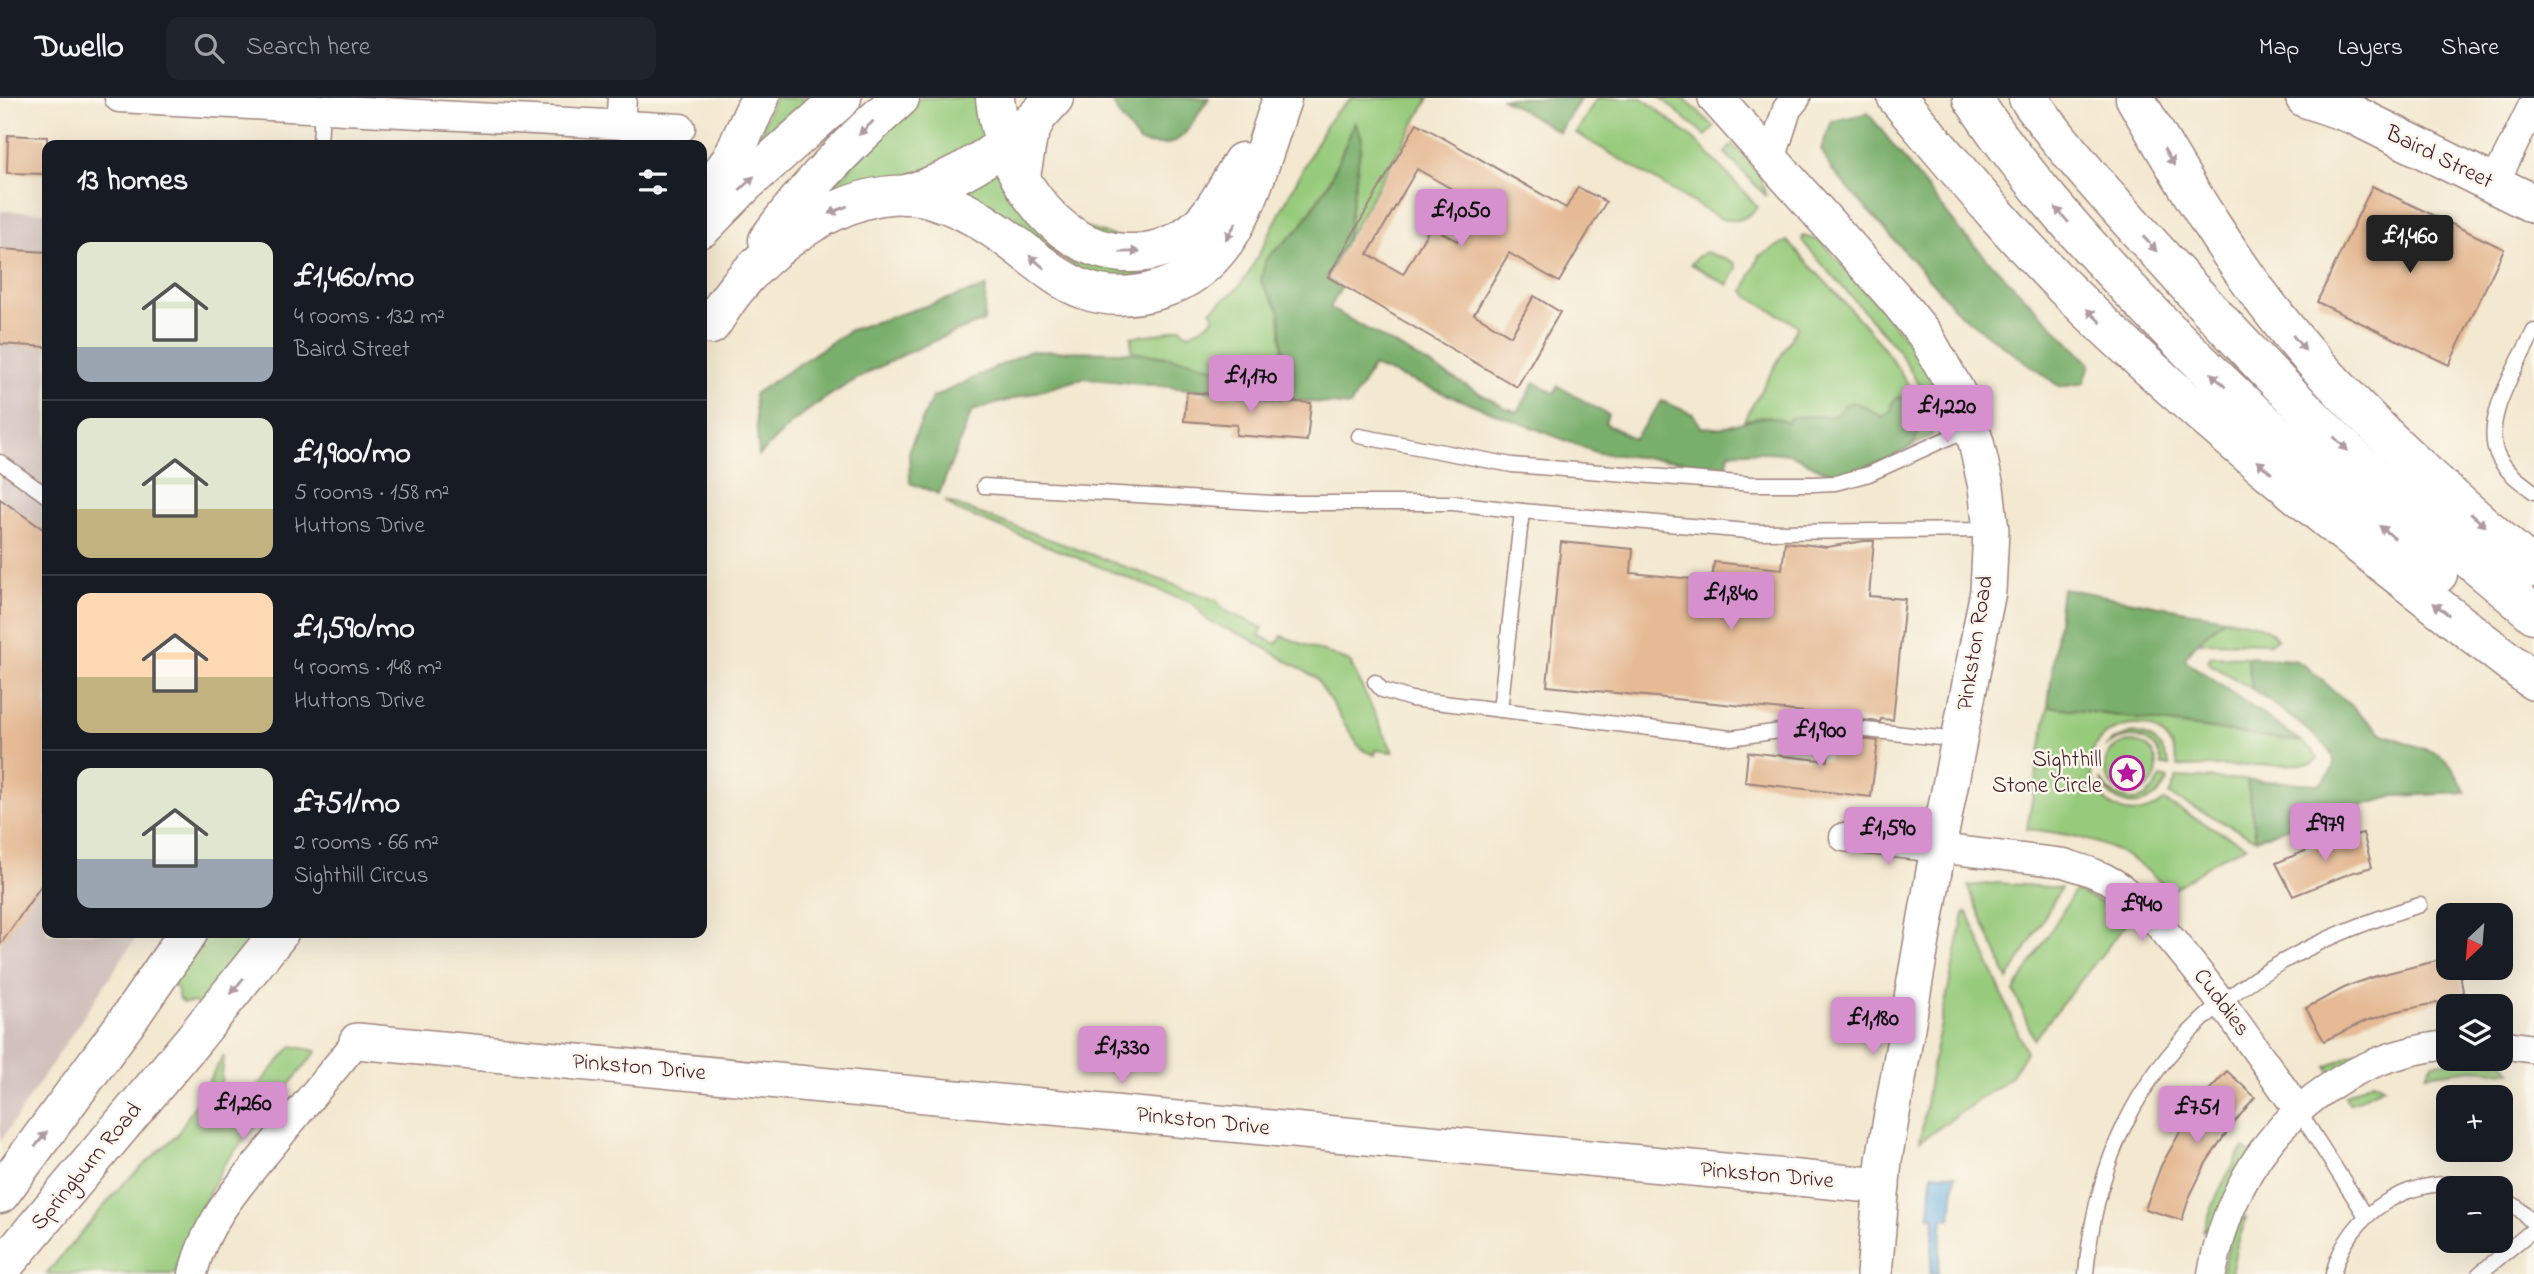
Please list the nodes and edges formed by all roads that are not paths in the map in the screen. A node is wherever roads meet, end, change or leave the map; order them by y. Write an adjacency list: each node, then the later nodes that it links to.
1 (119, 98): 15 (street)
2 (760, 98): 23 (main road)
3 (842, 98): 26 (main road, one-way to 3)
4 (900, 98): 27 (main road, one-way to 27)
5 (995, 98): 20 (main road)
6 (1716, 98): 21 (street, Pinkston Road)
7 (1796, 98): 21 (street)
8 (1900, 98): 41 (main road, one-way to 8)
9 (1972, 98): 40 (main road, one-way to 9)
10 (2028, 98): 39 (main road, one-way to 39)
11 (2134, 98): 38 (main road, one-way to 38)
12 (2305, 98): 22 (main road, Baird Street)
13 (1283, 99): 20 (main road, one-way to 13); 24 (main road, one-way to 24)
14 (2534, 103): 22 (street)
15 (322, 108): 17 (street); 19 (lane)
16 (1045, 109): 20 (main road)
17 (621, 111): 18 (street)
18 (681, 128)
19 (320, 140)
20 (1012, 160): 24 (main road)
21 (1770, 160): 30 (street, Pinkston Road)
22 (2494, 184): 25 (main road, Baird Street)
23 (707, 191)
24 (904, 195): 28 (main road, one-way to 28)
25 (2534, 204)
26 (707, 223)
27 (707, 331)
28 (707, 331)
29 (2534, 331): 35 (lane)
30 (1971, 427): 31 (lane); 37 (street, Pinkston Road)
31 (1359, 436)
32 (0, 462): 34 (lane)
33 (984, 486): 36 (lane)
34 (42, 492)
35 (2534, 492)
36 (1522, 511): 37 (lane); 43 (lane)
37 (1991, 530): 44 (street, Pinkston Road)
38 (2534, 568)
39 (2534, 614)
40 (2534, 654)
41 (2534, 681)
42 (1375, 682): 43 (lane)
43 (1500, 710): 44 (lane)
44 (1960, 740): 46 (street, Pinkston Road)
45 (1844, 836): 46 (street, Cuddies)
46 (1938, 848): 50 (street, Cuddies); 56 (street, Pinkston Road)
47 (2420, 905): 50 (lane)
48 (185, 938): 58 (main road, one-way to 48)
49 (275, 938): 63 (main road, Springburn Road, one-way to 63)
50 (2223, 1002): 55 (street, Cuddies); 66 (lane)
51 (357, 1041): 56 (street, Pinkston Drive); 64 (street)
52 (2513, 1046): 54 (street)
53 (2436, 1047): 55 (street)
54 (2534, 1049)
55 (2298, 1110): 60 (lane); 67 (street)
56 (1882, 1186): 65 (street, Pinkston Road)
57 (2436, 1186): 60 (lane)
58 (0, 1194)
59 (2513, 1204): 61 (lane)
60 (2366, 1216): 68 (lane)
61 (2534, 1224)
62 (2534, 1229): 69 (lane)
63 (0, 1270)
64 (193, 1274)
65 (1874, 1274)
66 (2086, 1274)
67 (2212, 1274)
68 (2333, 1274)
69 (2479, 1274)

